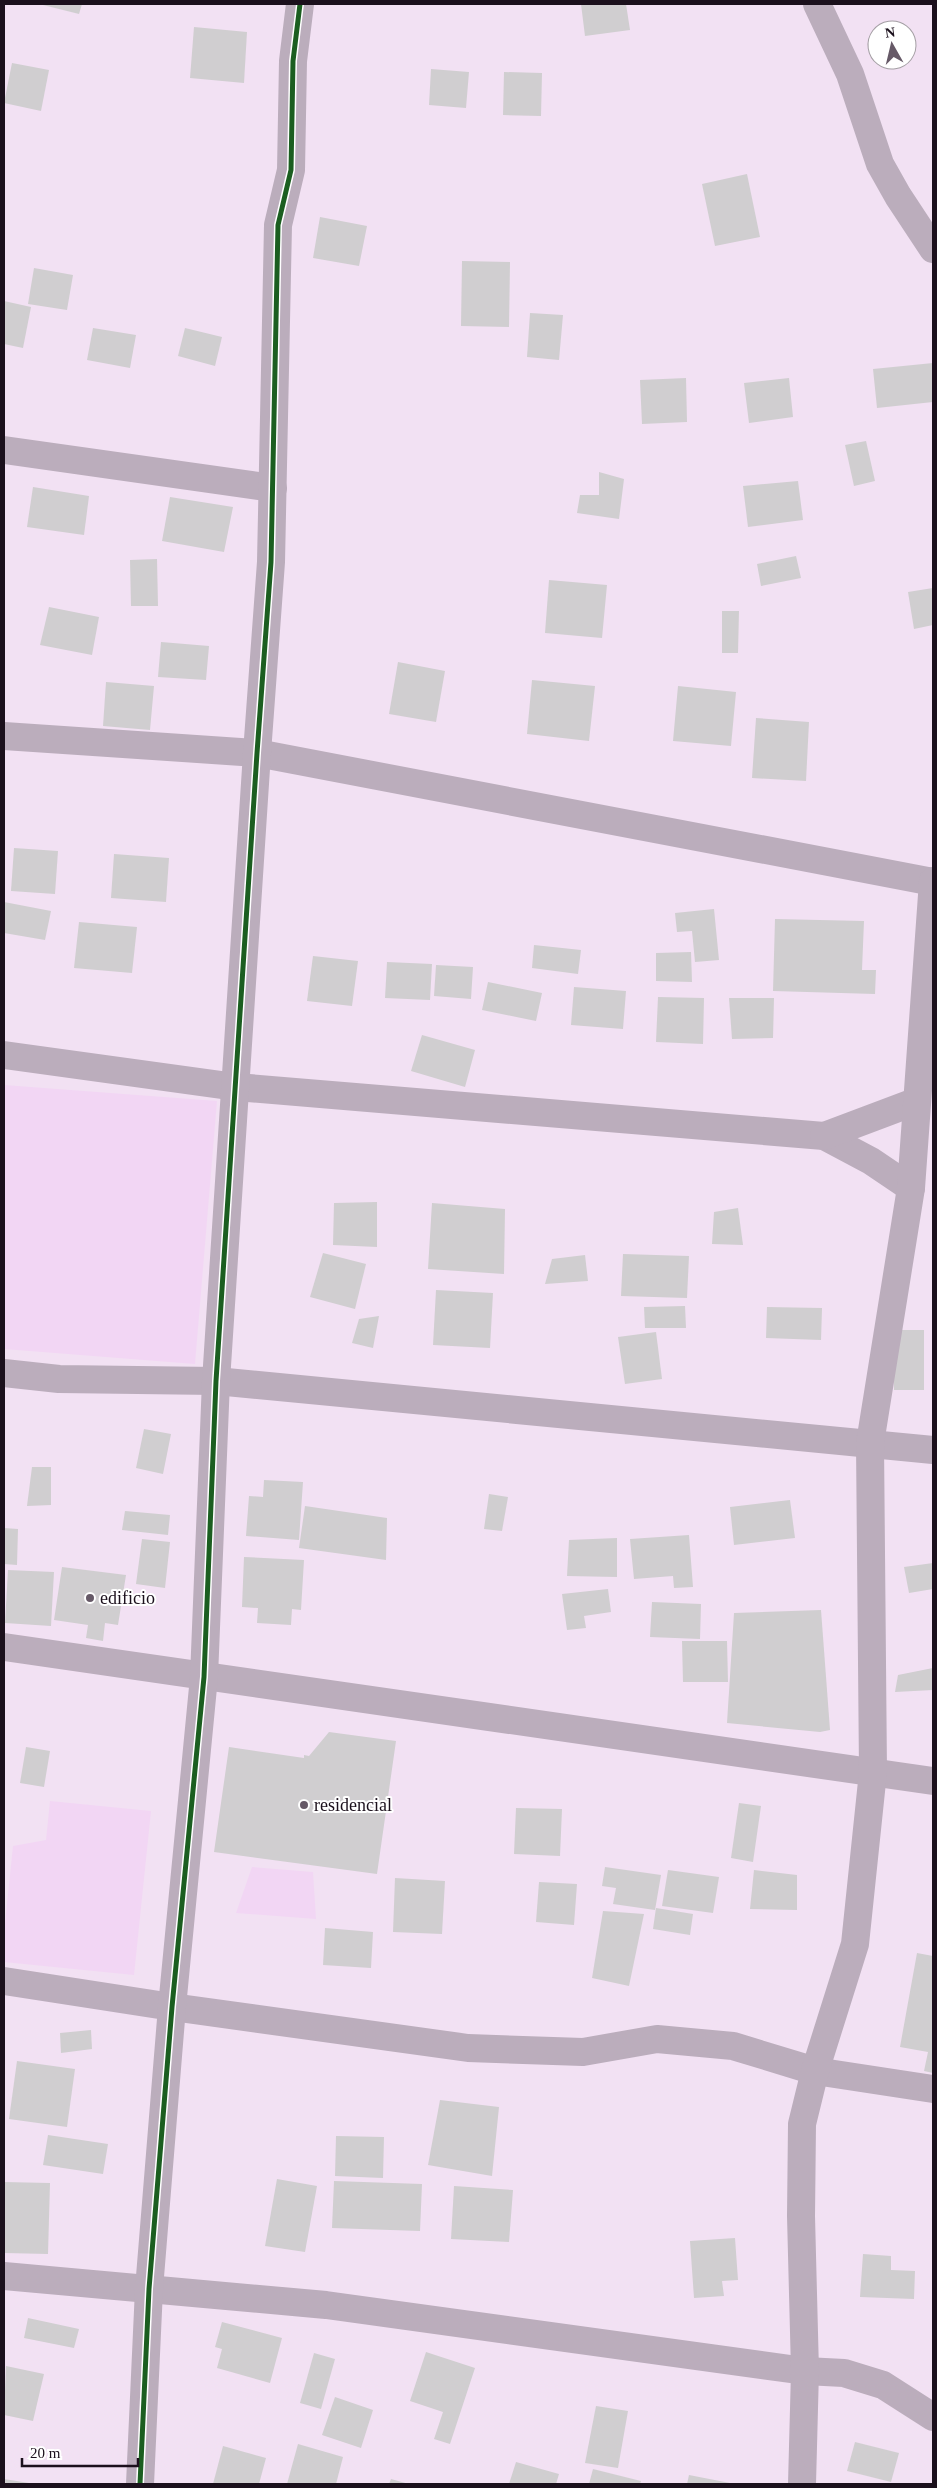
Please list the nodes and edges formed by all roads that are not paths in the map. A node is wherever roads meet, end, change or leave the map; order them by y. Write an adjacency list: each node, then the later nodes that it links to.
1 (300, 4): 5 (street)
2 (817, 4): 3 (street)
3 (933, 250)
4 (4, 450): 5 (street)
5 (273, 488): 7 (street)
6 (4, 736): 7 (street)
7 (256, 753): 8 (street); 10 (street)
8 (933, 882): 11 (street)
9 (4, 1054): 10 (street)
10 (236, 1088): 12 (street); 15 (street)
11 (917, 1101): 12 (street); 13 (street)
12 (824, 1136): 13 (street)
13 (911, 1188): 16 (street)
14 (4, 1373): 15 (street)
15 (216, 1381): 16 (street); 19 (street)
16 (870, 1443): 17 (street); 20 (street)
17 (933, 1450)
18 (4, 1647): 19 (street)
19 (204, 1677): 20 (street); 23 (street)
20 (873, 1772): 21 (street); 24 (street)
21 (933, 1781)
22 (4, 1981): 23 (street)
23 (172, 2007): 24 (street); 27 (street)
24 (815, 2071): 25 (street); 28 (street)
25 (933, 2089)
26 (4, 2276): 27 (street)
27 (149, 2289): 28 (street); 30 (street)
28 (805, 2371): 29 (street); 31 (street)
29 (933, 2417)
30 (140, 2484)
31 (802, 2484)

